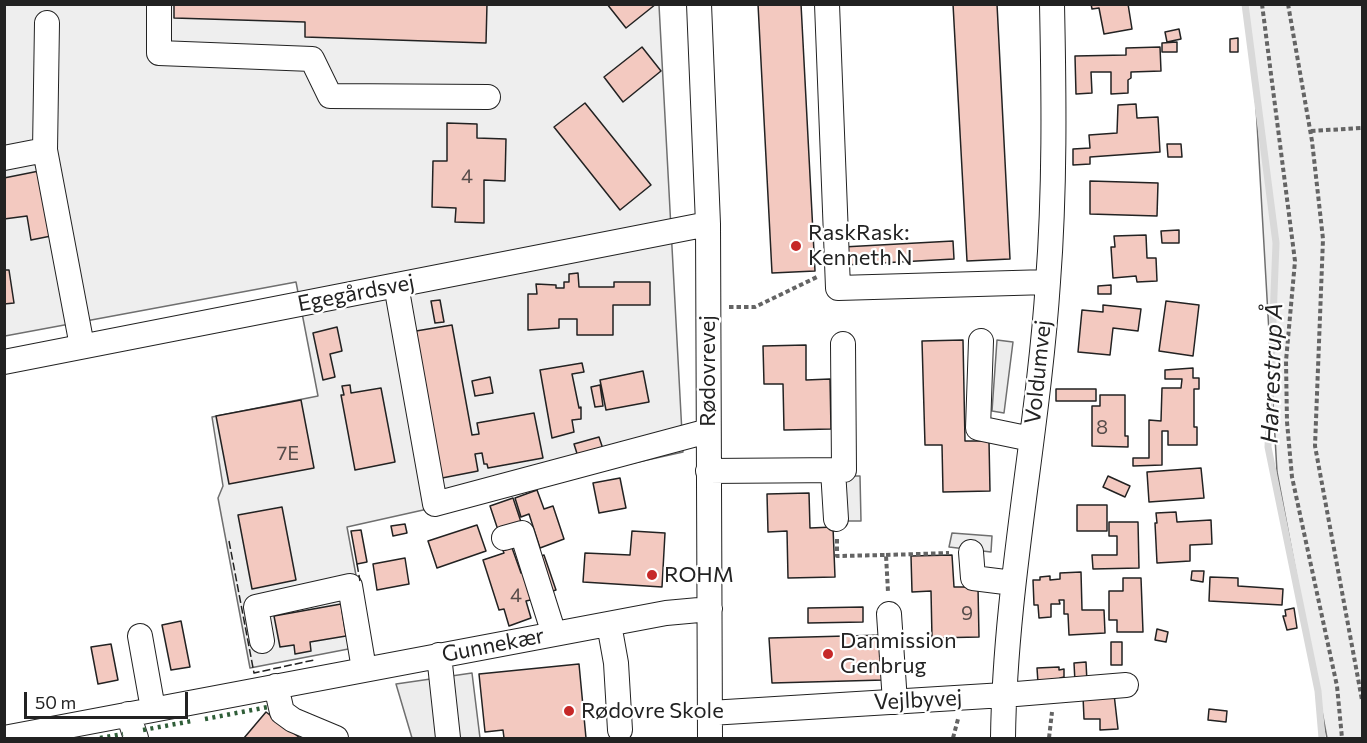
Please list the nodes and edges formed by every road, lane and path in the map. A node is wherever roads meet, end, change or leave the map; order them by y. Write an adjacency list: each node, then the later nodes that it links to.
1 (159, 4): 8 (street)
2 (699, 4): 13 (street, Rødovrevej)
3 (827, 4): 14 (street)
4 (1052, 4): 15 (street, Voldumvej)
5 (1262, 4): 54 (path)
6 (1288, 4): 10 (path)
7 (47, 23): 11 (street)
8 (488, 97)
9 (1362, 128): 10 (path)
10 (1311, 131): 42 (path)
11 (45, 150): 12 (street); 20 (street)
12 (4, 158)
13 (708, 224): 16 (street, Egegårdsvej); 17 (street, Rødovrevej)
14 (838, 271): 15 (street); 17 (path)
15 (1048, 282): 23 (street, Voldumvej)
16 (396, 285): 20 (street, Egegårdsvej); 22 (street)
17 (707, 308): 22 (street, Rødovrevej)
18 (981, 341): 23 (street)
19 (843, 344): 24 (street)
20 (82, 346): 21 (street, Egegårdsvej)
21 (4, 362)
22 (708, 431): 25 (street, Rødovrevej)
23 (1031, 439): 30 (street, Voldumvej)
24 (833, 470): 25 (street); 26 (street)
25 (708, 471): 31 (street, Rødovrevej)
26 (836, 519): 29 (path)
27 (504, 538): 34 (street)
28 (971, 552): 29 (path); 30 (street)
29 (886, 555): 32 (path)
30 (1013, 583): 41 (street, Voldumvej)
31 (710, 609): 33 (street, Gunnekær); 45 (street, Rødovrevej)
32 (889, 614): 43 (street)
33 (609, 624): 34 (street, Gunnekær); 47 (street)
34 (554, 634): 37 (street, Gunnekær)
35 (140, 636): 44 (street)
36 (262, 641): 38 (street)
37 (439, 656): 38 (street, Gunnekær); 51 (street)
38 (364, 669): 40 (street, Gunnekær)
39 (1126, 685): 41 (street, Vejlbyvej)
40 (276, 686): 44 (street, Gunnekær); 50 (street)
41 (1004, 695): 43 (street, Vejlbyvej); 53 (street, Voldumvej)
42 (1362, 700)
43 (896, 702): 45 (street, Vejlbyvej)
44 (153, 709): 46 (street, Gunnekær)
45 (710, 713): 52 (street, Rødovrevej)
46 (128, 714): 48 (street, Gunnekær); 49 (street)
47 (620, 730)
48 (4, 738)
49 (136, 738)
50 (336, 738)
51 (448, 738)
52 (710, 738)
53 (1003, 738)
54 (1342, 738)

